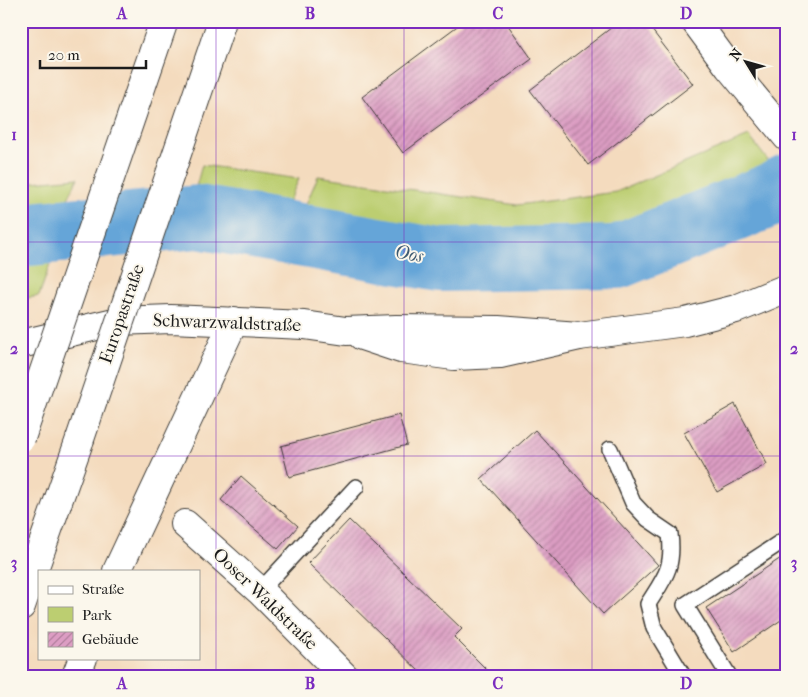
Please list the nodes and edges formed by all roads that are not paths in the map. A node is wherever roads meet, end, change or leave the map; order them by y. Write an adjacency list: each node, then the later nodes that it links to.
1 (164, 21): 8 (main road, bridge)
2 (222, 21): 15 (main road, Europastraße, bridge)
3 (695, 21): 4 (main road)
4 (779, 128)
5 (787, 288): 6 (main road, Schwarzwaldstraße)
6 (234, 321): 7 (main road, Schwarzwaldstraße); 13 (main road)
7 (21, 344)
8 (21, 438)
9 (610, 449): 19 (lane)
10 (356, 487): 14 (lane)
11 (185, 524): 14 (main road, Ooser Waldstraße)
12 (787, 538): 20 (lane)
13 (117, 570)
14 (260, 591): 18 (main road, Ooser Waldstraße)
15 (21, 606)
16 (82, 660): 17 (main road)
17 (76, 676)
18 (344, 676)
19 (683, 676)
20 (730, 676)

